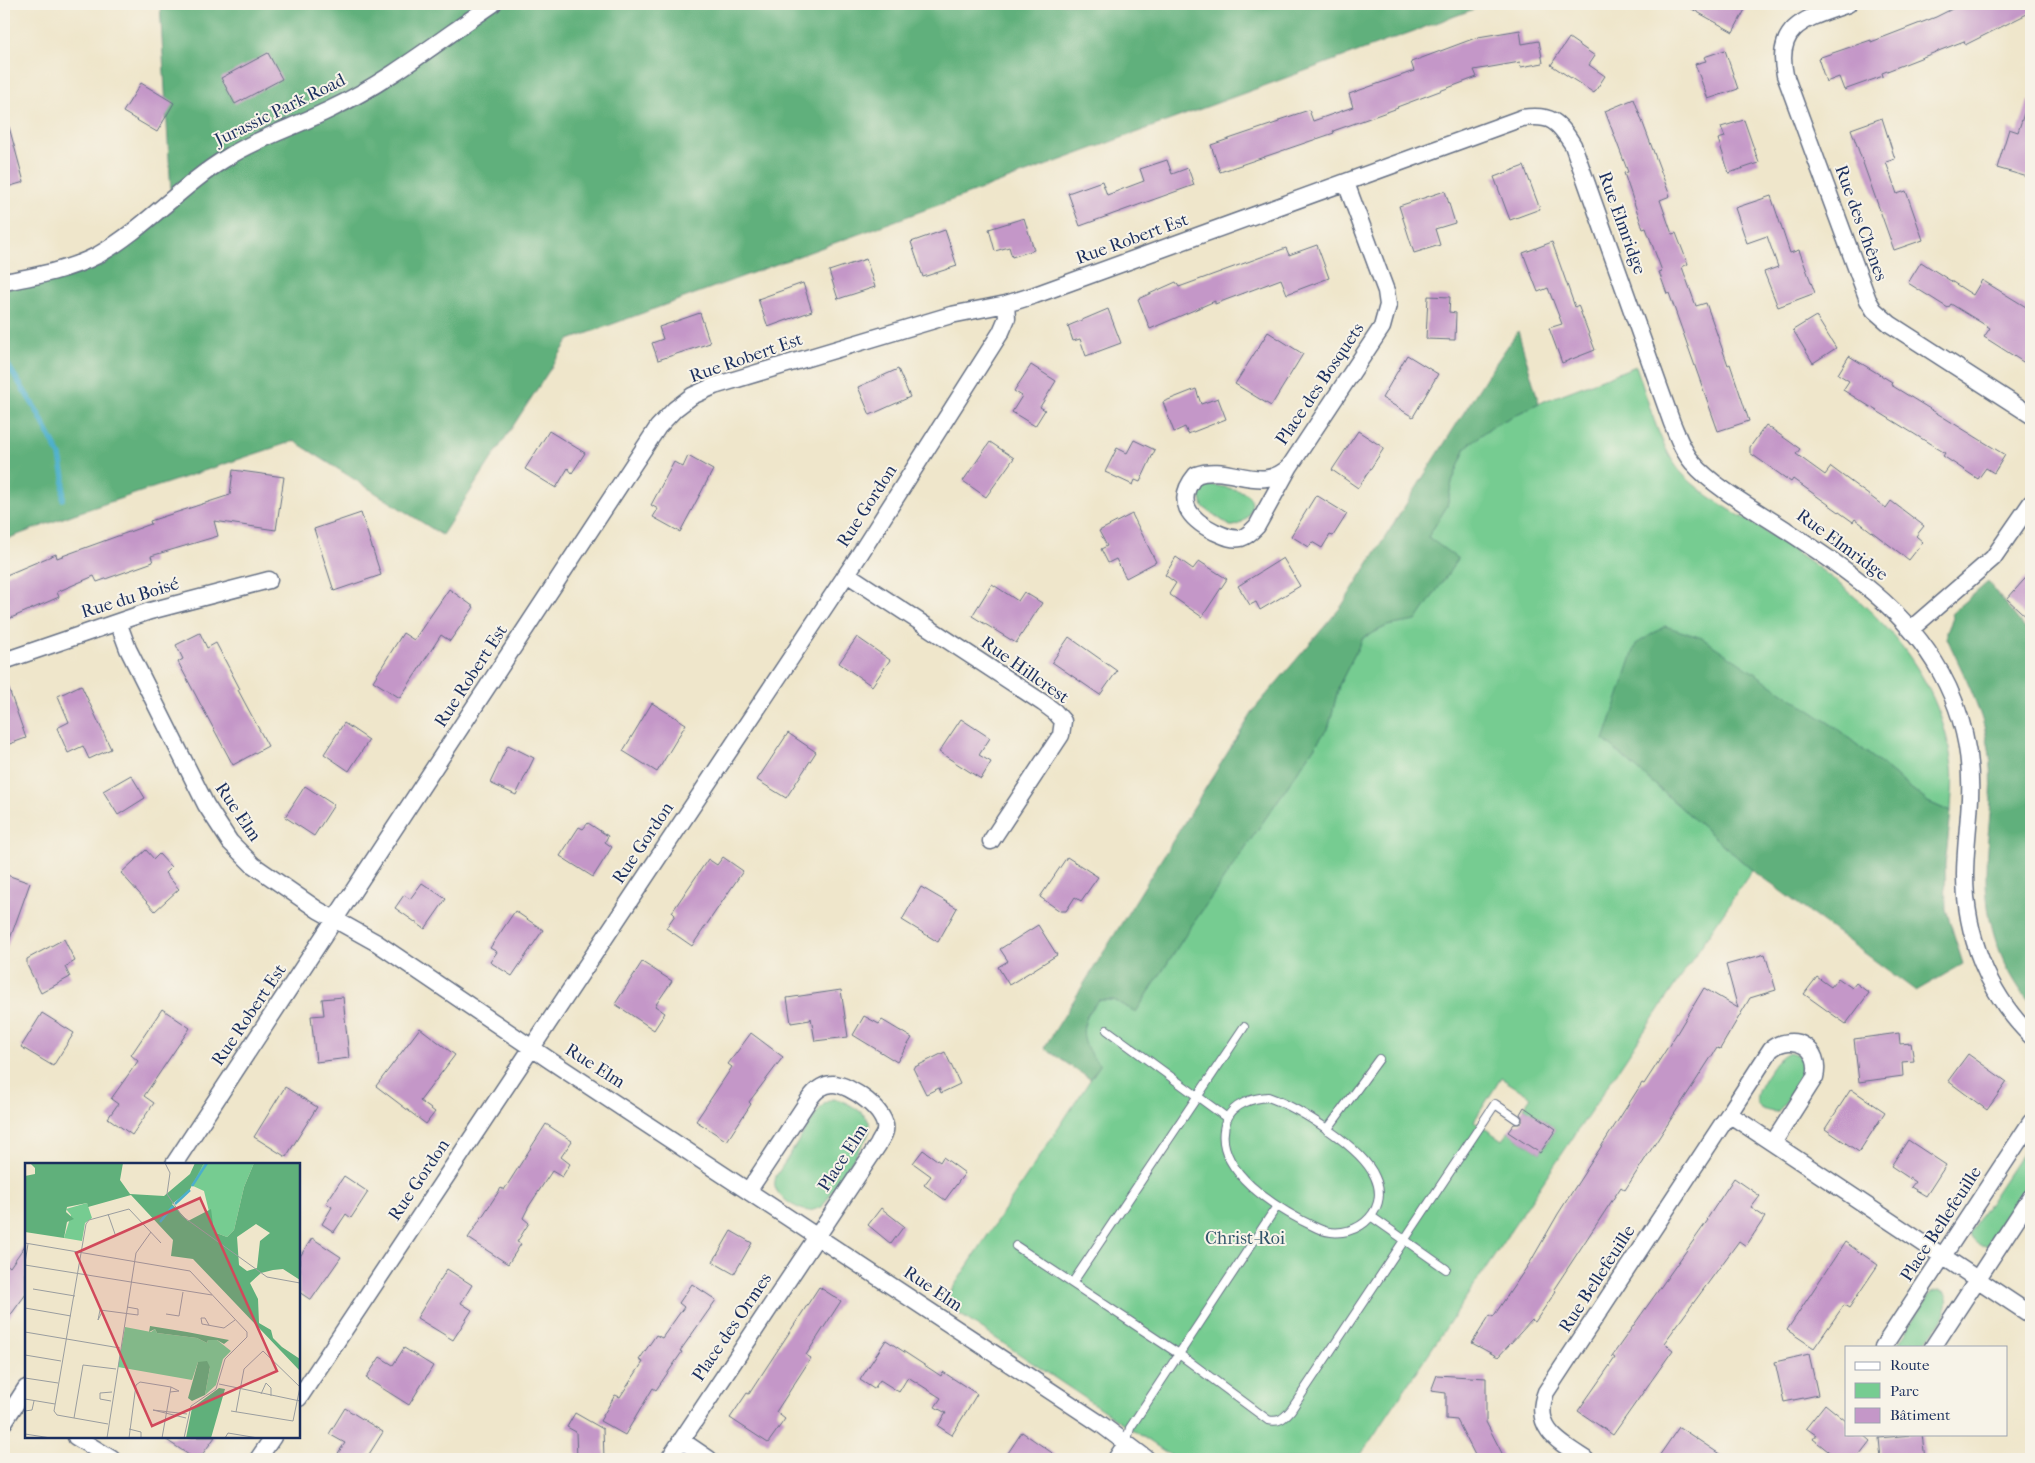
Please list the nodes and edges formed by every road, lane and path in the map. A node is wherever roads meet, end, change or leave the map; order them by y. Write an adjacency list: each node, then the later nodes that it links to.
1 (493, 4): 5 (street, Jurassic Park Road)
2 (1848, 4): 7 (street, Rue des Chênes)
3 (1550, 118): 4 (street, Rue Robert Est); 13 (street, Rue Elmridge)
4 (1346, 183): 6 (street, Rue Robert Est); 8 (street, Place des Bosquets)
5 (4, 282)
6 (1006, 304): 10 (street, Rue Gordon); 16 (street, Rue Robert Est)
7 (2031, 415)
8 (1290, 466): 8 (street, Place des Bosquets)
9 (2031, 503): 13 (street)
10 (847, 574): 15 (street, Rue Hillcrest); 20 (street, Rue Gordon)
11 (269, 580): 12 (street, Rue du Boisé)
12 (118, 622): 14 (street, Rue du Boisé); 16 (street, Rue Elm)
13 (1911, 629): 19 (street, Rue Elmridge)
14 (4, 661)
15 (991, 841)
16 (336, 920): 20 (street, Rue Elm); 29 (street, Rue Robert Est)
17 (1244, 1027): 22 (lane)
18 (1107, 1030): 22 (lane)
19 (2031, 1036)
20 (531, 1047): 30 (street, Rue Elm); 46 (street, Rue Gordon)
21 (1379, 1059): 27 (lane)
22 (1198, 1096): 24 (lane); 40 (lane)
23 (1730, 1114): 28 (street); 28 (street, Rue Bellefeuille); 59 (street, Rue Bellefeuille)
24 (1227, 1118): 27 (lane); 32 (lane)
25 (1517, 1119): 35 (lane)
26 (2031, 1122): 37 (street, Place Bellefeuille)
27 (1327, 1130): 33 (lane)
28 (1773, 1143): 37 (street)
29 (175, 1163)
30 (749, 1190): 34 (street, Rue Elm); 34 (street, Place Elm)
31 (2031, 1197): 39 (street)
32 (1276, 1206): 33 (lane); 44 (lane)
33 (1372, 1217): 35 (lane)
34 (817, 1236): 51 (street, Place des Ormes); 52 (street, Rue Elm)
35 (1404, 1239): 38 (lane); 44 (lane)
36 (1016, 1246): 40 (lane)
37 (1943, 1256): 39 (street); 42 (street, Place Bellefeuille)
38 (1446, 1269)
39 (1977, 1278): 41 (street); 43 (street)
40 (1073, 1282): 44 (lane)
41 (2031, 1315)
42 (1884, 1346)
43 (1934, 1346)
44 (1179, 1354): 52 (lane)
45 (25, 1389): 47 (street)
46 (300, 1396)
47 (16, 1400): 48 (street)
48 (4, 1422)
49 (78, 1438): 53 (street)
50 (272, 1438): 54 (street)
51 (681, 1440): 55 (street, Place des Ormes); 56 (street)
52 (1126, 1444): 57 (street); 58 (street, Rue Elm)
53 (112, 1459)
54 (258, 1459)
55 (668, 1459)
56 (709, 1459)
57 (1116, 1459)
58 (1147, 1459)
59 (1585, 1459)

